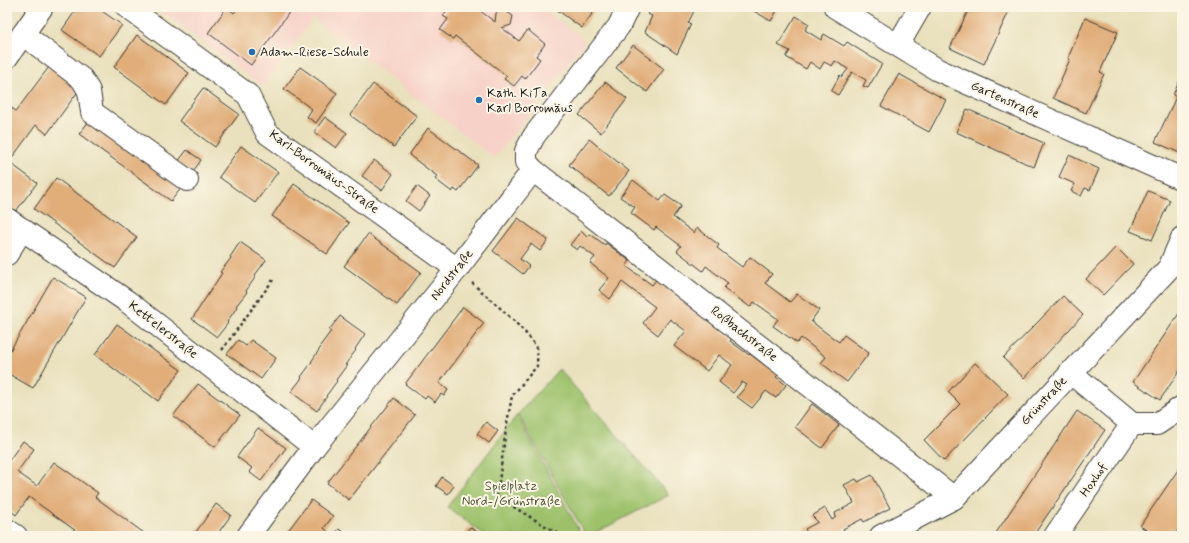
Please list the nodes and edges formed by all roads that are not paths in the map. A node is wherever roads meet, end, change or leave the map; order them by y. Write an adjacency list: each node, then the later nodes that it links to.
1 (42, 7): 6 (street)
2 (127, 7): 15 (street, Karl-Borromäus-Straße)
3 (628, 7): 9 (street)
4 (835, 7): 7 (street, Gartenstraße)
5 (920, 7): 7 (street)
6 (23, 34): 8 (street); 11 (street)
7 (898, 45): 10 (street, Gartenstraße)
8 (7, 56)
9 (534, 170): 15 (street, Nordstraße); 21 (street, Roßbachstraße)
10 (1182, 179)
11 (187, 180)
12 (15, 224): 14 (street); 20 (street, Kettelerstraße)
13 (1182, 238): 16 (street, Grünstraße)
14 (7, 254)
15 (457, 269): 20 (street, Nordstraße)
16 (1175, 269): 17 (street, Grünstraße)
17 (1070, 372): 19 (street); 21 (street, Grünstraße)
18 (1182, 407): 19 (street)
19 (1132, 424): 26 (street, Hoxhof)
20 (314, 447): 24 (street, Nordstraße)
21 (954, 498): 25 (street, Grünstraße)
22 (7, 530): 23 (street)
23 (16, 536)
24 (248, 536)
25 (881, 536)
26 (1055, 536)

